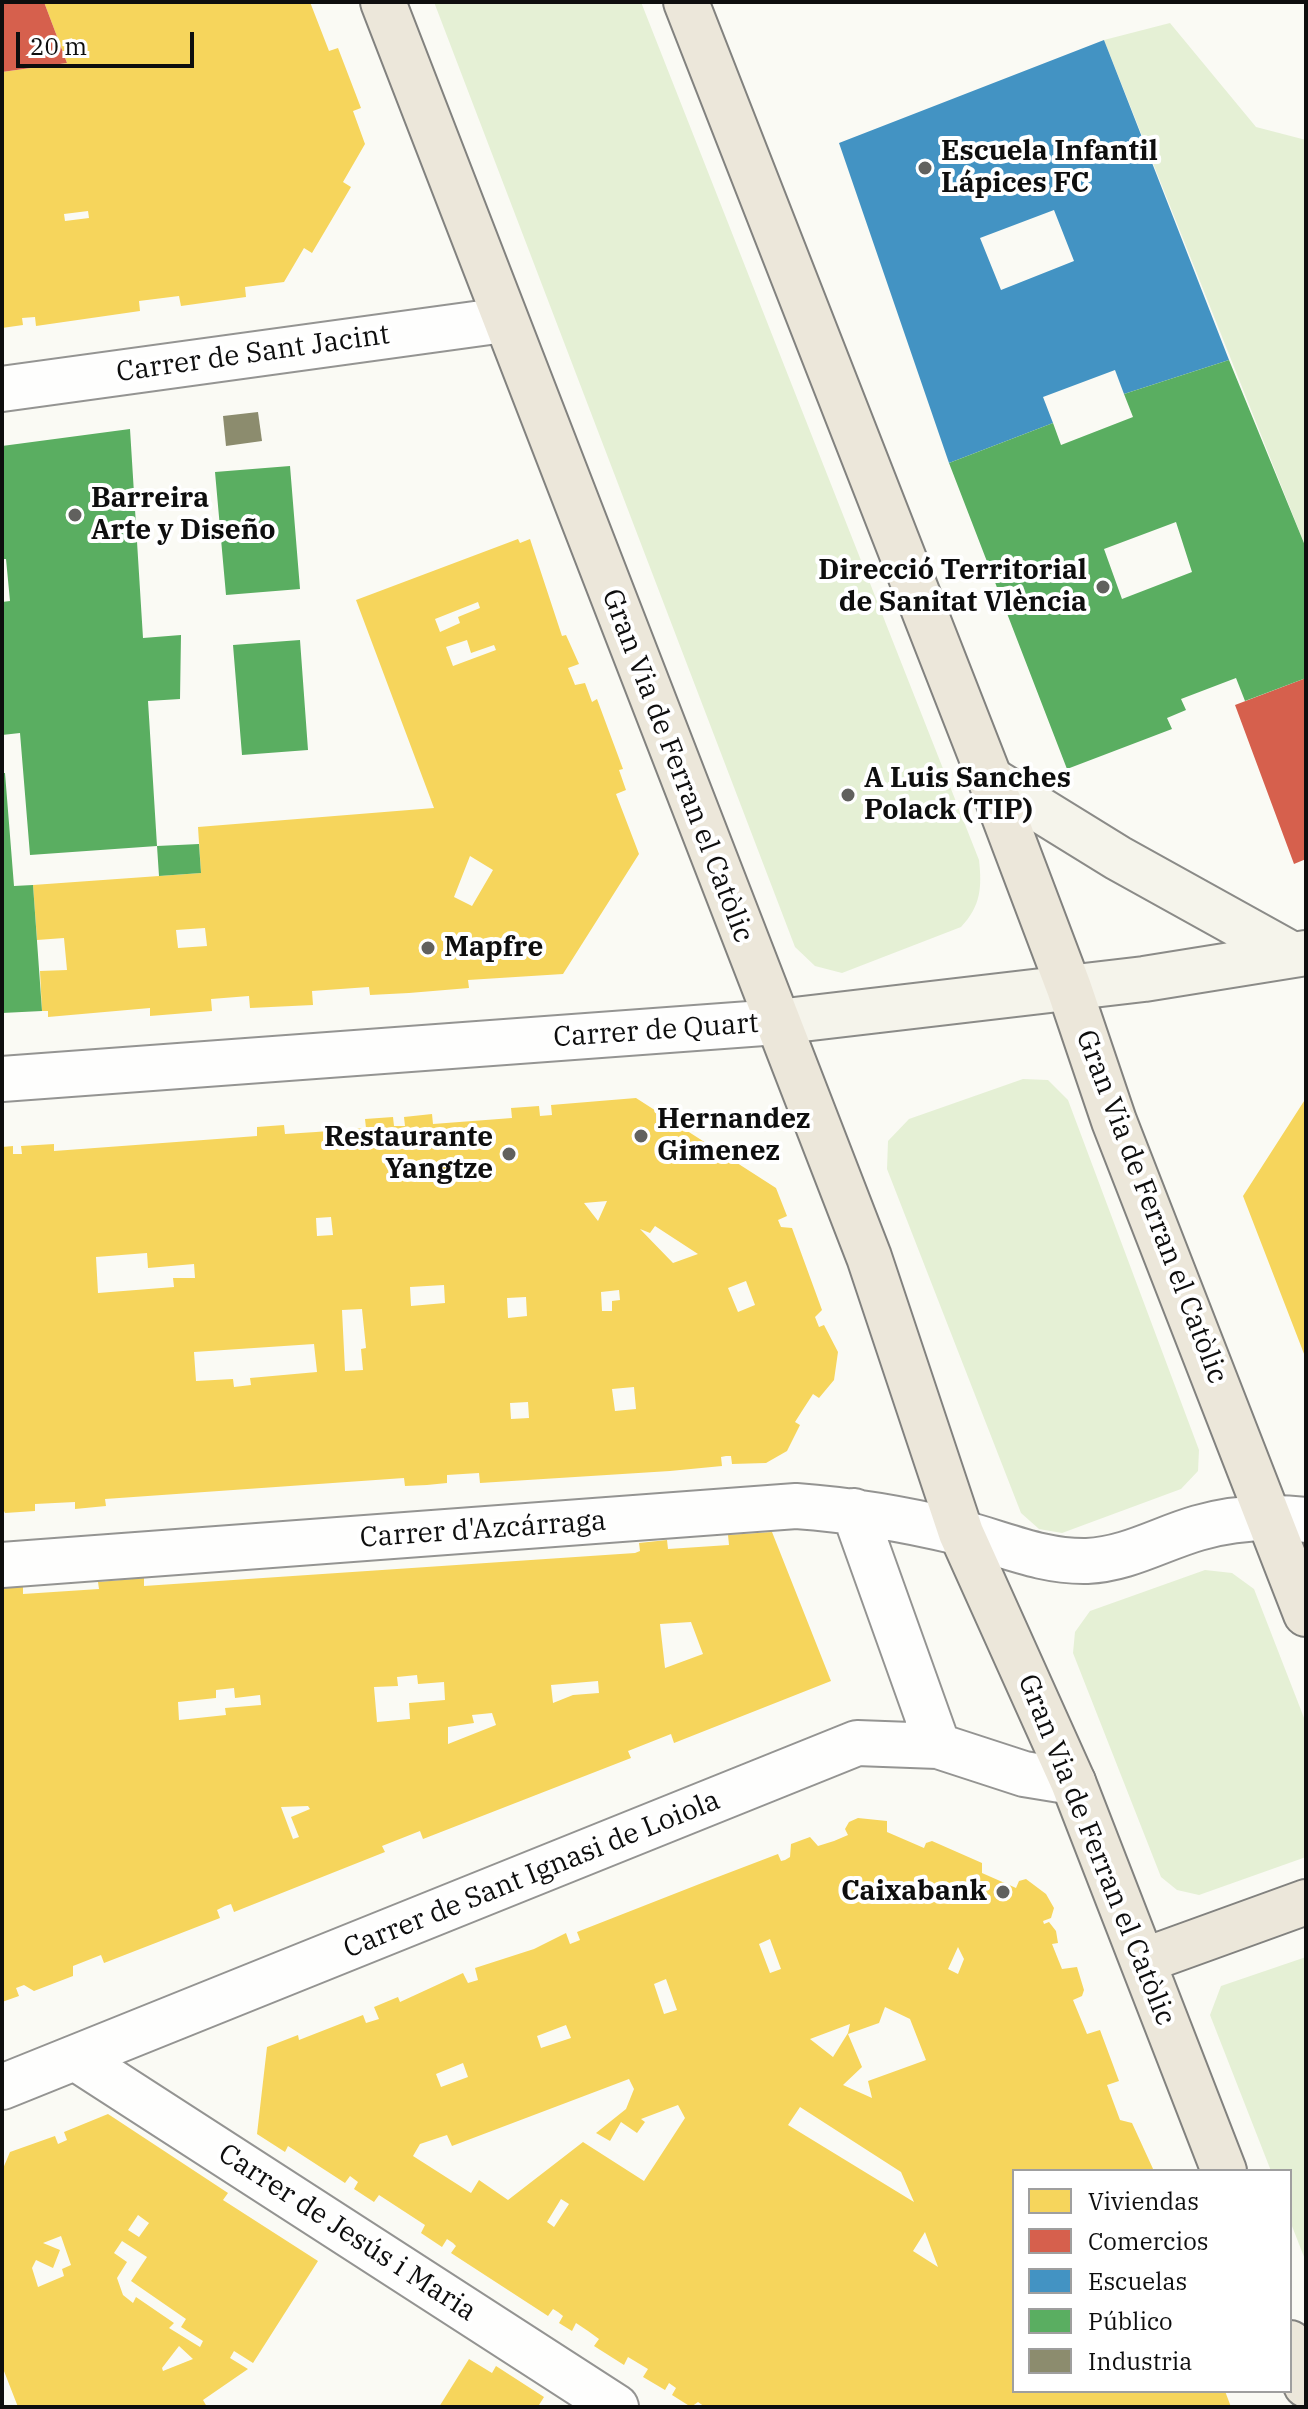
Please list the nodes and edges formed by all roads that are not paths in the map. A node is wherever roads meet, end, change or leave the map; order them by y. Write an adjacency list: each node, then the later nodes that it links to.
1 (383, 2): 3 (main road, Gran Via de Ferran el Catòlic)
2 (686, 2): 5 (main road, Gran Via de Ferran el Catòlic)
3 (504, 320): 4 (street, Carrer de Sant Jacint); 8 (main road, Gran Via de Ferran el Catòlic)
4 (2, 389)
5 (990, 779): 6 (street); 7 (main road, Gran Via de Ferran el Catòlic)
6 (1298, 954): 7 (street, Carrer de Quart)
7 (1069, 988): 8 (street, Carrer de Quart); 11 (main road, Gran Via de Ferran el Catòlic)
8 (777, 1022): 9 (street, Carrer de Quart); 12 (main road, Gran Via de Ferran el Catòlic)
9 (2, 1079)
10 (854, 1511): 12 (street, Carrer d'Azcárraga); 13 (street, Carrer d'Azcárraga); 15 (street)
11 (1288, 1518): 12 (street); 14 (main road, Gran Via de Ferran el Catòlic)
12 (961, 1533): 16 (main road, Gran Via de Ferran el Catòlic)
13 (2, 1565)
14 (1306, 1614)
15 (938, 1746): 16 (street, Carrer de Sant Ignasi de Loiola); 19 (street, Carrer de Sant Ignasi de Loiola)
16 (1073, 1782): 18 (main road, Gran Via de Ferran el Catòlic)
17 (1306, 1902): 18 (main road)
18 (1143, 1961): 21 (main road, Gran Via de Ferran el Catòlic)
19 (77, 2059): 20 (street, Carrer de Sant Ignasi de Loiola); 24 (street, Carrer de Jesús i Maria)
20 (2, 2087)
21 (1223, 2169)
22 (1292, 2348): 23 (main road)
23 (1306, 2385)
24 (616, 2407)

